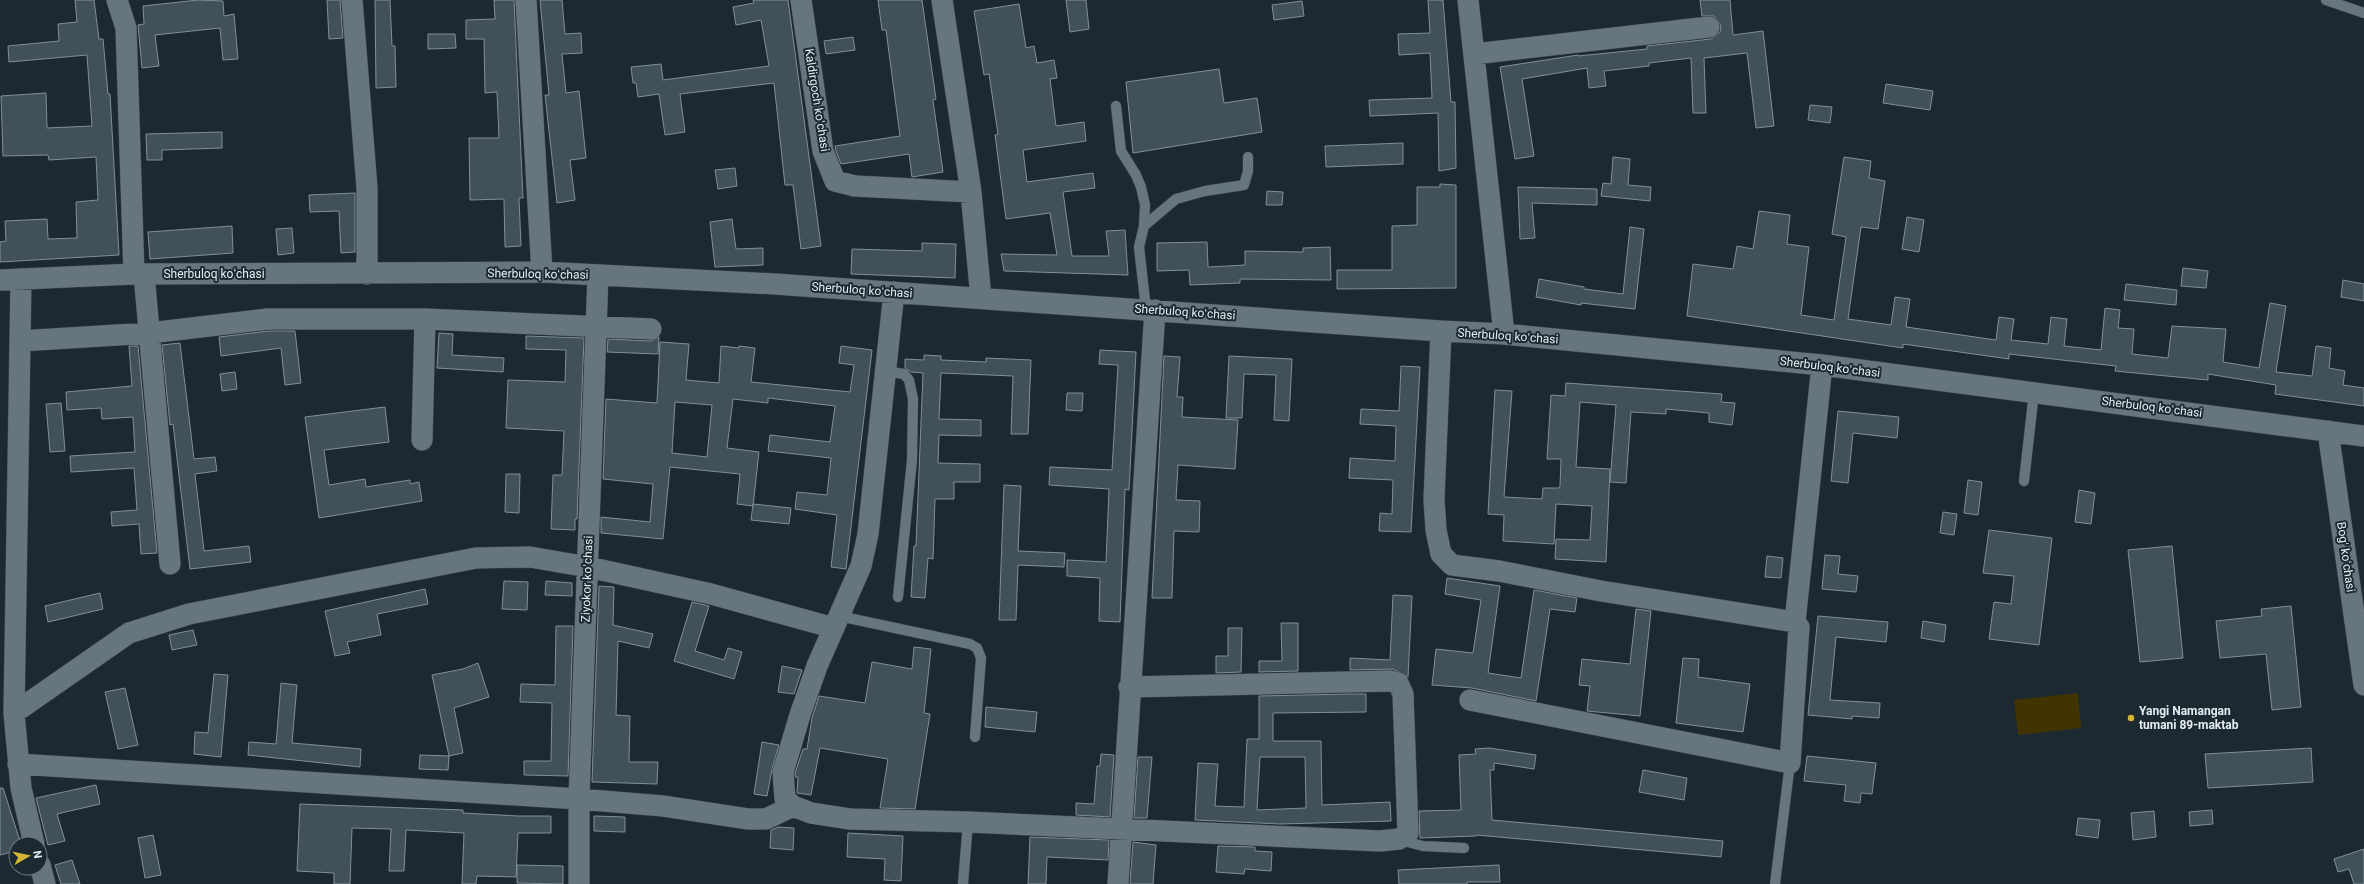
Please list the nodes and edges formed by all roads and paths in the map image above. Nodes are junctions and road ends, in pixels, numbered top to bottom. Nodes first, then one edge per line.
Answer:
1 (117, 0) edge
2 (352, 0) edge
3 (526, 0) edge
4 (802, 0) edge
5 (942, 0) edge
6 (1468, 0) edge
7 (2326, 0) edge
8 (2364, 13) edge
9 (1709, 27) dead end
10 (1474, 54) junction
11 (1116, 106) dead end
12 (1248, 157) dead end
13 (971, 192) junction
14 (1144, 226) junction
15 (542, 272) junction
16 (139, 274) junction
17 (367, 274) junction
18 (598, 275) junction
19 (21, 279) junction
20 (0, 280) edge
21 (894, 292) junction
22 (980, 298) junction
23 (1150, 310) junction
24 (425, 319) junction
25 (595, 327) junction
26 (651, 328) dead end
27 (1441, 331) junction
28 (150, 333) junction
29 (1504, 334) junction
30 (20, 341) junction
31 (1822, 366) junction
32 (885, 371) junction
33 (2034, 392) junction
34 (2328, 431) junction
35 (2364, 436) edge
36 (422, 440) dead end
37 (2024, 481) dead end
38 (170, 564) dead end
39 (588, 566) junction
40 (898, 597) dead end
41 (836, 622) junction
42 (1795, 622) junction
43 (2364, 684) edge
44 (1130, 687) junction
45 (1470, 700) dead end
46 (10, 727) edge
47 (975, 737) dead end
48 (1790, 763) junction
49 (18, 764) junction
50 (579, 799) junction
51 (793, 806) junction
52 (968, 822) junction
53 (1120, 828) junction
54 (32, 836) edge
55 (1398, 839) junction
56 (1464, 848) dead end
57 (579, 884) edge
58 (963, 884) edge
59 (1118, 884) edge
60 (1775, 884) edge

1 - 16 street
2 - 17 street
3 - 15 street
4 - 13 street, Kaldirgoch koʻchasi
5 - 13 street
6 - 10 street
7 - 8 lane
9 - 10 street
10 - 29 street
11 - 14 lane
12 - 14 lane
13 - 22 street
14 - 23 lane
15 - 17 street, Sherbuloq koʻchasi
15 - 18 street, Sherbuloq koʻchasi
16 - 17 street, Sherbuloq koʻchasi
16 - 19 street, Sherbuloq koʻchasi
16 - 28 street
18 - 21 street, Sherbuloq koʻchasi
18 - 25 street, Ziyokor koʻchasi
19 - 20 street, Sherbuloq koʻchasi
19 - 30 street
21 - 22 street, Sherbuloq koʻchasi
21 - 32 street
22 - 23 street, Sherbuloq koʻchasi
23 - 27 street, Sherbuloq koʻchasi
23 - 44 street
24 - 25 street
24 - 28 street
24 - 36 street
25 - 26 street
25 - 39 street, Ziyokor koʻchasi
27 - 29 street, Sherbuloq koʻchasi
27 - 42 street
28 - 30 street
28 - 38 street
29 - 31 street, Sherbuloq koʻchasi
30 - 46 street
31 - 33 street, Sherbuloq koʻchasi
31 - 42 street
32 - 40 lane
32 - 41 street
33 - 34 street, Sherbuloq koʻchasi
33 - 37 lane
34 - 35 street, Sherbuloq koʻchasi
34 - 43 street, Bogʻ koʻchasi
39 - 41 street
39 - 46 street
39 - 50 street, Ziyokor koʻchasi
41 - 47 lane
41 - 51 street
42 - 48 street
44 - 53 street
44 - 55 street
45 - 48 street
46 - 49 street
48 - 60 lane
49 - 50 street
49 - 54 street
50 - 51 street
50 - 57 street, Ziyokor koʻchasi
51 - 52 street
52 - 53 street
52 - 58 lane
53 - 55 street
53 - 59 street
55 - 56 lane

